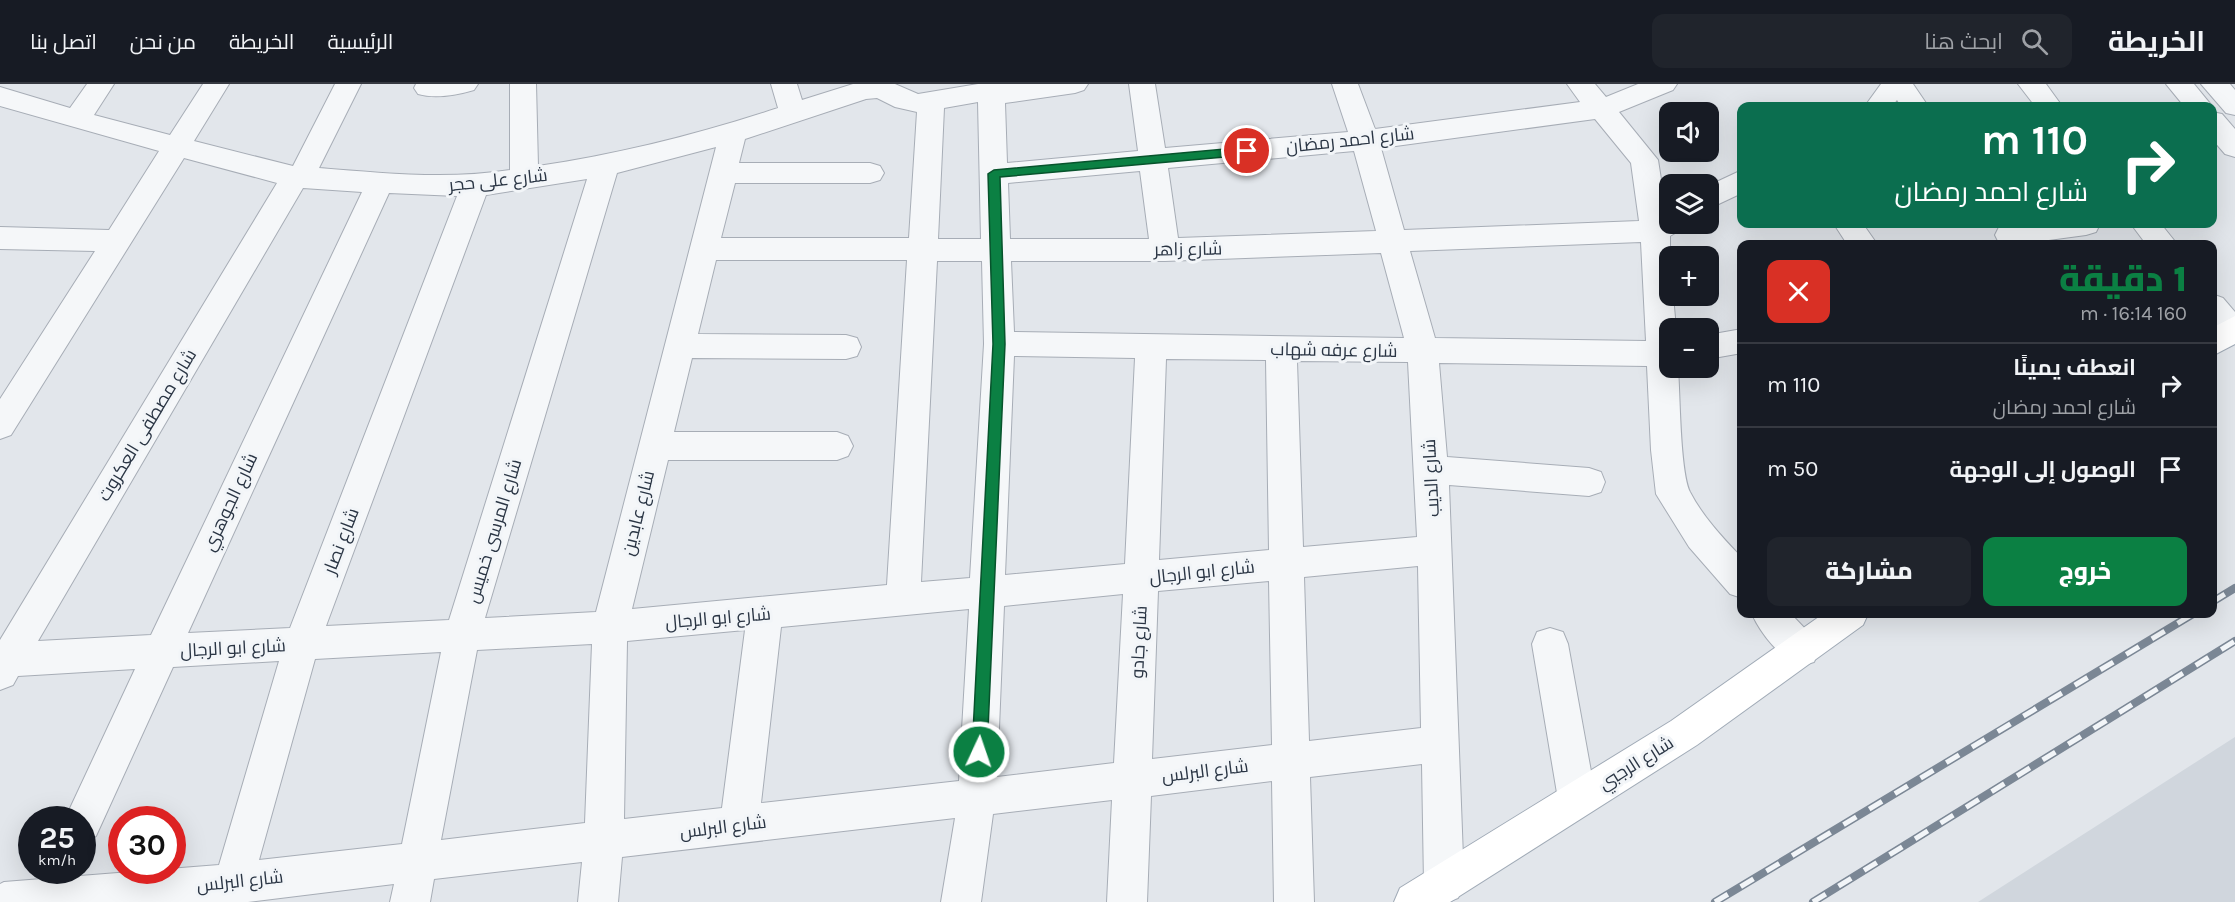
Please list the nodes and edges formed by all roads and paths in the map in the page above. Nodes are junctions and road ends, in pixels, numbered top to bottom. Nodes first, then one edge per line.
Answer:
1 (101, 84) edge
2 (216, 84) edge
3 (348, 84) edge
4 (465, 84) edge
5 (523, 84) edge
6 (783, 84) edge
7 (1075, 84) edge
8 (1142, 84) edge
9 (1345, 84) edge
10 (1580, 84) edge
11 (1665, 84) edge
12 (1897, 84) edge
13 (2031, 84) edge
14 (2179, 84) edge
15 (2214, 84) edge
16 (427, 88) dead end
17 (991, 90) edge
18 (0, 96) edge
19 (931, 100) junction
20 (1881, 102) edge
21 (1912, 102) edge
22 (2046, 102) edge
23 (2195, 102) edge
24 (2235, 106) edge
25 (1601, 109) junction
26 (793, 113) junction
27 (76, 120) junction
28 (2217, 127) edge
29 (733, 132) junction
30 (1365, 140) junction
31 (177, 147) junction
32 (2235, 147) edge
33 (1152, 159) junction
34 (604, 166) junction
35 (723, 173) junction
36 (870, 173) dead end
37 (994, 174) junction
38 (298, 177) junction
39 (524, 180) junction
40 (380, 183) junction
41 (1737, 183) edge
42 (475, 186) junction
43 (1719, 193) edge
44 (1659, 215) edge
45 (1659, 226) edge
46 (2055, 228) edge
47 (2148, 228) edge
48 (1662, 234) edge
49 (2008, 234) edge
50 (0, 238) edge
51 (2159, 240) edge
52 (117, 241) junction
53 (1394, 243) junction
54 (704, 249) junction
55 (923, 250) junction
56 (997, 250) junction
57 (1165, 250) junction
58 (2217, 316) edge
59 (1665, 318) edge
60 (2226, 334) edge
61 (1737, 342) edge
62 (999, 344) junction
63 (1719, 345) edge
64 (680, 346) junction
65 (1151, 346) junction
66 (846, 347) dead end
67 (1281, 349) junction
68 (1423, 351) junction
69 (1659, 355) edge
70 (1666, 378) edge
71 (0, 426) edge
72 (655, 446) junction
73 (837, 446) dead end
74 (1432, 470) junction
75 (1589, 482) dead end
76 (1434, 550) junction
77 (1286, 564) junction
78 (1737, 577) edge
79 (1142, 578) junction
80 (988, 593) junction
81 (903, 601) junction
82 (765, 614) junction
83 (1773, 618) edge
84 (1845, 618) edge
85 (610, 627) junction
86 (462, 635) junction
87 (302, 644) junction
88 (1550, 644) dead end
89 (1801, 650) junction
90 (160, 651) junction
91 (3, 664) edge
92 (1440, 744) junction
93 (1291, 761) junction
94 (1132, 779) junction
95 (977, 797) junction
96 (1577, 800) junction
97 (90, 806) edge
98 (739, 825) junction
99 (604, 840) junction
100 (418, 862) junction
101 (52, 890) edge
102 (231, 892) edge
103 (1429, 893) edge
104 (4, 902) edge
105 (410, 902) edge
106 (598, 902) edge
107 (961, 902) edge
108 (1127, 902) edge
109 (1294, 902) edge

1 - 27 street
2 - 31 street
3 - 38 street, شارع مصطفى العكروت
4 - 16 street
5 - 39 street
6 - 26 street
7 - 17 street, شارع على حجر
8 - 33 street
9 - 30 street, شارع الديب
10 - 25 street
11 - 25 street, شارع احمد رمضان
12 - 20 street
12 - 21 street
13 - 22 street
14 - 23 street
15 - 24 street
17 - 19 street, شارع على حجر
17 - 37 street
18 - 27 street, شارع على حجر
19 - 26 street, شارع على حجر
19 - 55 street
25 - 30 street, شارع احمد رمضان
25 - 44 street
26 - 29 street, شارع على حجر
27 - 31 street, شارع على حجر
28 - 32 street
29 - 34 street, شارع على حجر
29 - 35 street, شارع عابدين
30 - 33 street, شارع احمد رمضان
30 - 53 street, شارع الديب
31 - 38 street, شارع على حجر
31 - 52 street
33 - 37 street, شارع احمد رمضان
33 - 57 street
34 - 39 street, شارع على حجر
34 - 86 street, شارع المرسى خميس
35 - 36 street
35 - 54 street, شارع عابدين
37 - 56 street
38 - 40 street, شارع على حجر
38 - 91 street, شارع مصطفى العكروت
39 - 42 street, شارع على حجر
40 - 42 street, شارع على حجر
40 - 90 street, شارع الجوهري
41 - 43 street
42 - 87 street, شارع نصار
45 - 53 street, شارع زاهر
46 - 49 street
47 - 51 street
48 - 59 street
50 - 52 street
52 - 71 street
53 - 57 street, شارع زاهر
53 - 68 street, شارع الديب
54 - 55 street, شارع زاهر
54 - 64 street, شارع عابدين
55 - 56 street, شارع زاهر
55 - 81 street
56 - 57 street, شارع زاهر
56 - 62 street
58 - 60 street
61 - 63 street
62 - 65 street, شارع عرفه شهاب
62 - 80 street
64 - 66 street
64 - 72 street, شارع عابدين
65 - 67 street, شارع عرفه شهاب
65 - 79 street, شارع جادو
67 - 68 street, شارع عرفه شهاب
67 - 77 street
68 - 69 street, شارع عرفه شهاب
68 - 74 street, شارع الديب
70 - 78 street
72 - 73 street
72 - 85 street, شارع عابدين
74 - 75 street
74 - 76 street, شارع الديب
76 - 77 street, شارع ابو الرجال
76 - 92 street, شارع الديب
77 - 79 street, شارع ابو الرجال
77 - 93 street
79 - 80 street, شارع ابو الرجال
79 - 94 street, شارع جادو
80 - 81 street, شارع ابو الرجال
80 - 95 street
81 - 82 street, شارع ابو الرجال
82 - 85 street, شارع ابو الرجال
82 - 98 street
83 - 89 street
84 - 89 main road, شارع الرجبي
85 - 86 street, شارع ابو الرجال
85 - 99 street, شارع عابدين
86 - 87 street, شارع ابو الرجال
86 - 100 street, شارع المرسى خميس
87 - 90 street, شارع ابو الرجال
87 - 102 street, شارع نصار
88 - 96 street
89 - 96 main road, شارع الرجبي
90 - 91 street, شارع ابو الرجال
90 - 97 street, شارع الجوهري
92 - 93 street, شارع البرلس
92 - 103 street, شارع الديب
93 - 94 street, شارع البرلس
93 - 109 street
94 - 95 street, شارع البرلس
94 - 108 street, شارع جادو
95 - 98 street, شارع البرلس
95 - 107 street
96 - 103 main road, شارع الرجبي
98 - 99 street, شارع البرلس
99 - 100 street, شارع البرلس
99 - 106 street, شارع عابدين
100 - 102 street, شارع البرلس
100 - 105 street, شارع المرسى خميس
101 - 102 street, شارع البرلس
101 - 104 street, شارع البرلس

